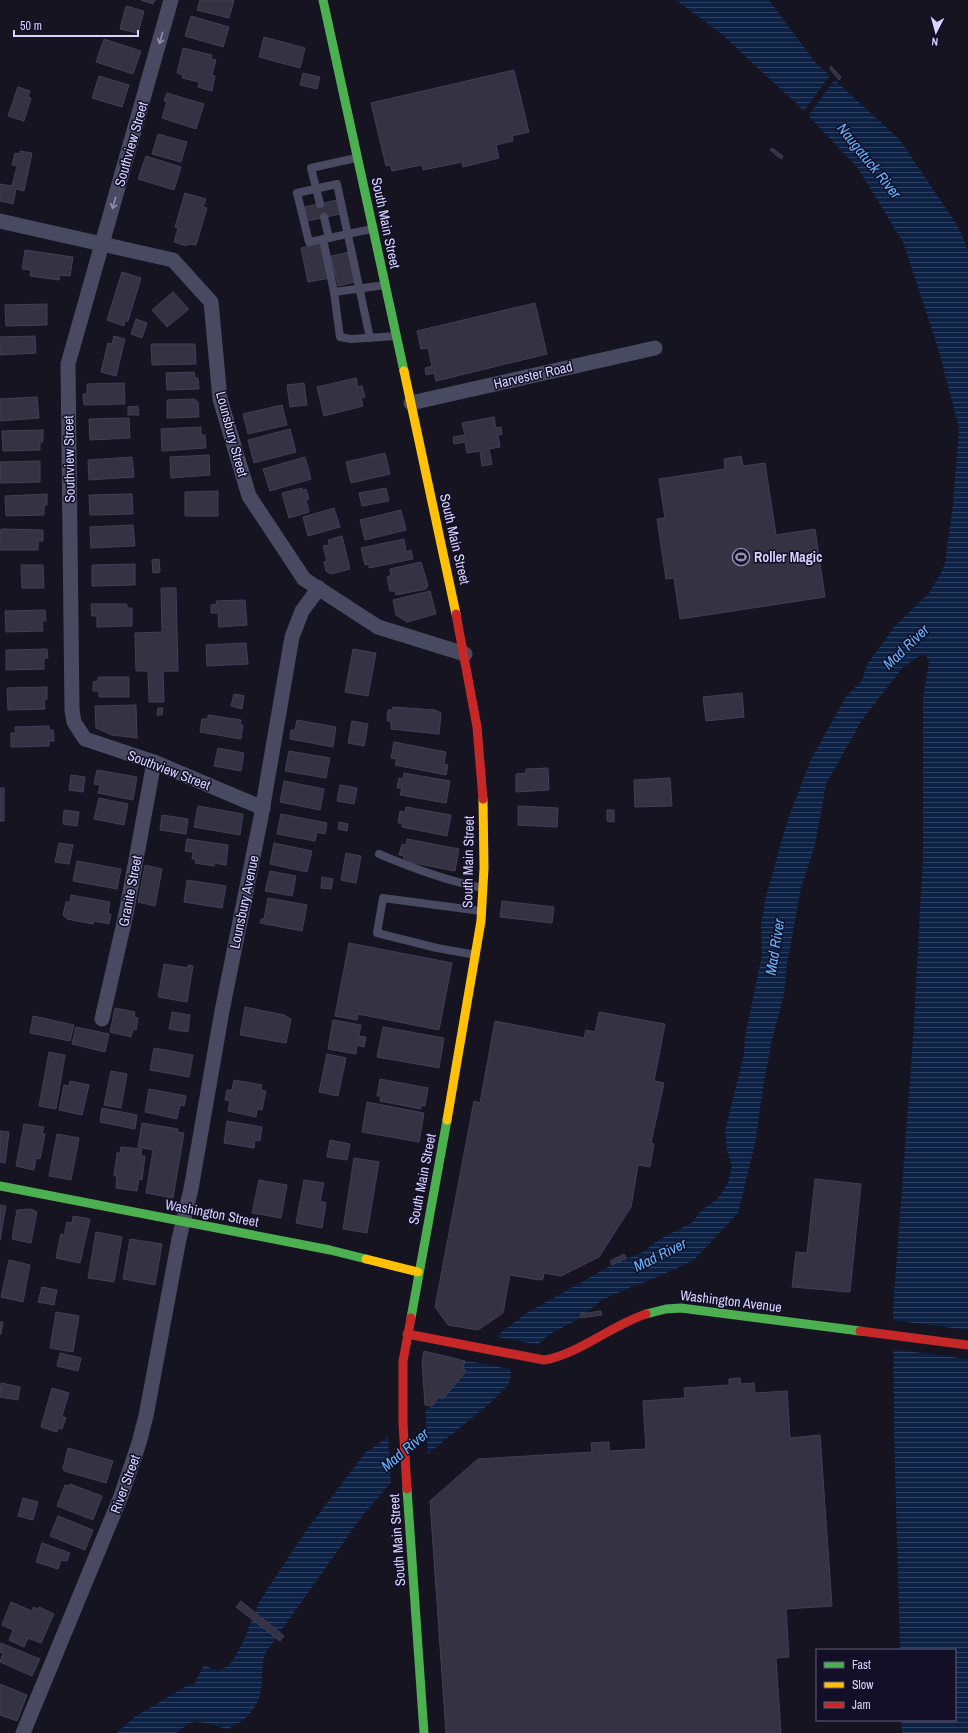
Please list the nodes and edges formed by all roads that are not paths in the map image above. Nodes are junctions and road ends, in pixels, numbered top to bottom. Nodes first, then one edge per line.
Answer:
1 (171, 0) edge
2 (323, 0) edge
3 (358, 157) junction
4 (316, 188) junction
5 (320, 204) dead end
6 (324, 217) dead end
7 (0, 221) edge
8 (374, 229) junction
9 (348, 234) junction
10 (326, 238) junction
11 (102, 244) junction
12 (385, 285) junction
13 (360, 289) junction
14 (334, 292) junction
15 (397, 336) junction
16 (370, 338) junction
17 (655, 348) dead end
18 (411, 403) junction
19 (319, 588) junction
20 (465, 654) junction
21 (154, 762) junction
22 (263, 808) junction
23 (379, 854) dead end
24 (483, 888) junction
25 (482, 911) junction
26 (477, 955) junction
27 (102, 1019) dead end
28 (0, 1186) edge
29 (183, 1222) junction
30 (418, 1272) junction
31 (407, 1334) junction
32 (968, 1345) edge
33 (23, 1733) edge
34 (424, 1733) edge

1 -> 11 street, Southview Street
2 - 3 main road, South Main Street
3 - 4 lane
3 - 8 main road, South Main Street
4 - 5 lane
4 - 9 lane
4 - 10 lane
6 - 10 lane
7 - 11 street, Lounsbury Street
8 - 9 lane
8 - 12 main road, South Main Street
9 - 10 lane
9 - 13 lane
10 - 14 lane
11 - 19 street, Lounsbury Street
11 - 21 street, Southview Street
12 - 13 lane
12 - 15 main road, South Main Street
13 - 14 lane
13 - 16 lane
14 - 16 lane
15 - 16 lane
15 - 18 main road, South Main Street
17 - 18 street, Harvester Road
18 - 20 main road, South Main Street
19 - 20 street, Lounsbury Street
19 - 22 street, Lounsbury Avenue
20 - 24 main road, South Main Street
21 - 22 street, Southview Street
21 - 27 street, Granite Street
22 - 29 street, Lounsbury Avenue
23 - 24 lane
24 - 25 main road, South Main Street
25 - 26 main road, South Main Street
25 - 26 lane
26 - 30 main road, South Main Street
28 - 29 main road, Washington Street
29 - 30 main road, Washington Street
29 - 33 street, River Street
30 - 31 main road, South Main Street
31 - 32 main road, Washington Avenue
31 - 34 main road, South Main Street

